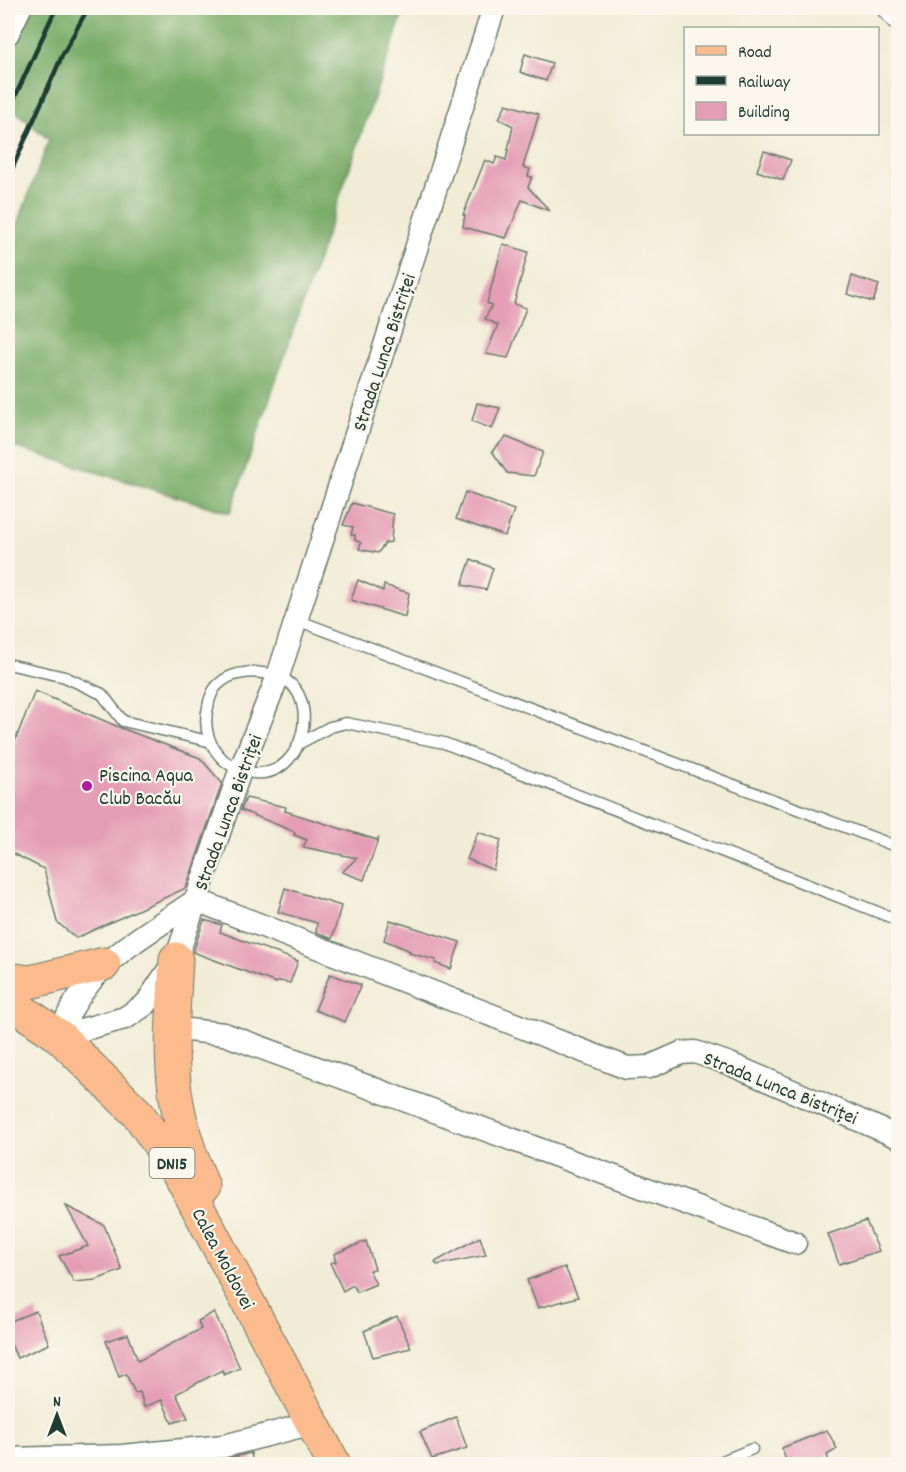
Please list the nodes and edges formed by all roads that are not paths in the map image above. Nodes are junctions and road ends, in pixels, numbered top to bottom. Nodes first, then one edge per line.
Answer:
1 (20, 8) edge
2 (494, 8) edge
3 (888, 8) edge
4 (898, 19) edge
5 (8, 33) edge
6 (297, 620) junction
7 (8, 664) edge
8 (278, 676) junction
9 (208, 741) junction
10 (300, 743) junction
11 (240, 771) junction
12 (898, 847) edge
13 (196, 900) junction
14 (898, 920) edge
15 (176, 960) junction
16 (104, 964) junction
17 (8, 979) edge
18 (8, 1001) edge
19 (172, 1032) junction
20 (59, 1036) junction
21 (898, 1137) edge
22 (795, 1243) dead end
23 (254, 1314) junction
24 (313, 1423) junction
25 (752, 1449) dead end
26 (8, 1459) edge
27 (334, 1464) edge
28 (715, 1464) edge

1 - 5 street
2 - 6 street, Strada Lunca Bistriței
3 - 4 street
6 - 8 street, Strada Lunca Bistriței
6 - 12 lane
7 - 9 lane
8 - 9 lane
8 - 10 lane
8 - 11 street, Strada Lunca Bistriței
9 - 11 lane
10 - 11 lane
10 - 14 lane
11 - 13 street, Strada Lunca Bistriței
13 - 15 street
13 - 16 street
13 - 21 street, Strada Lunca Bistriței
15 - 19 main road
15 - 20 street
16 - 17 main road
16 - 20 street
18 - 20 main road, Calea Moldovei / DN15
19 - 22 street
19 - 23 main road
20 - 23 main road, Calea Moldovei / DN15
23 - 24 main road, Calea Moldovei / DN15
24 - 26 street
24 - 27 main road, Calea Moldovei / DN15
25 - 28 lane

